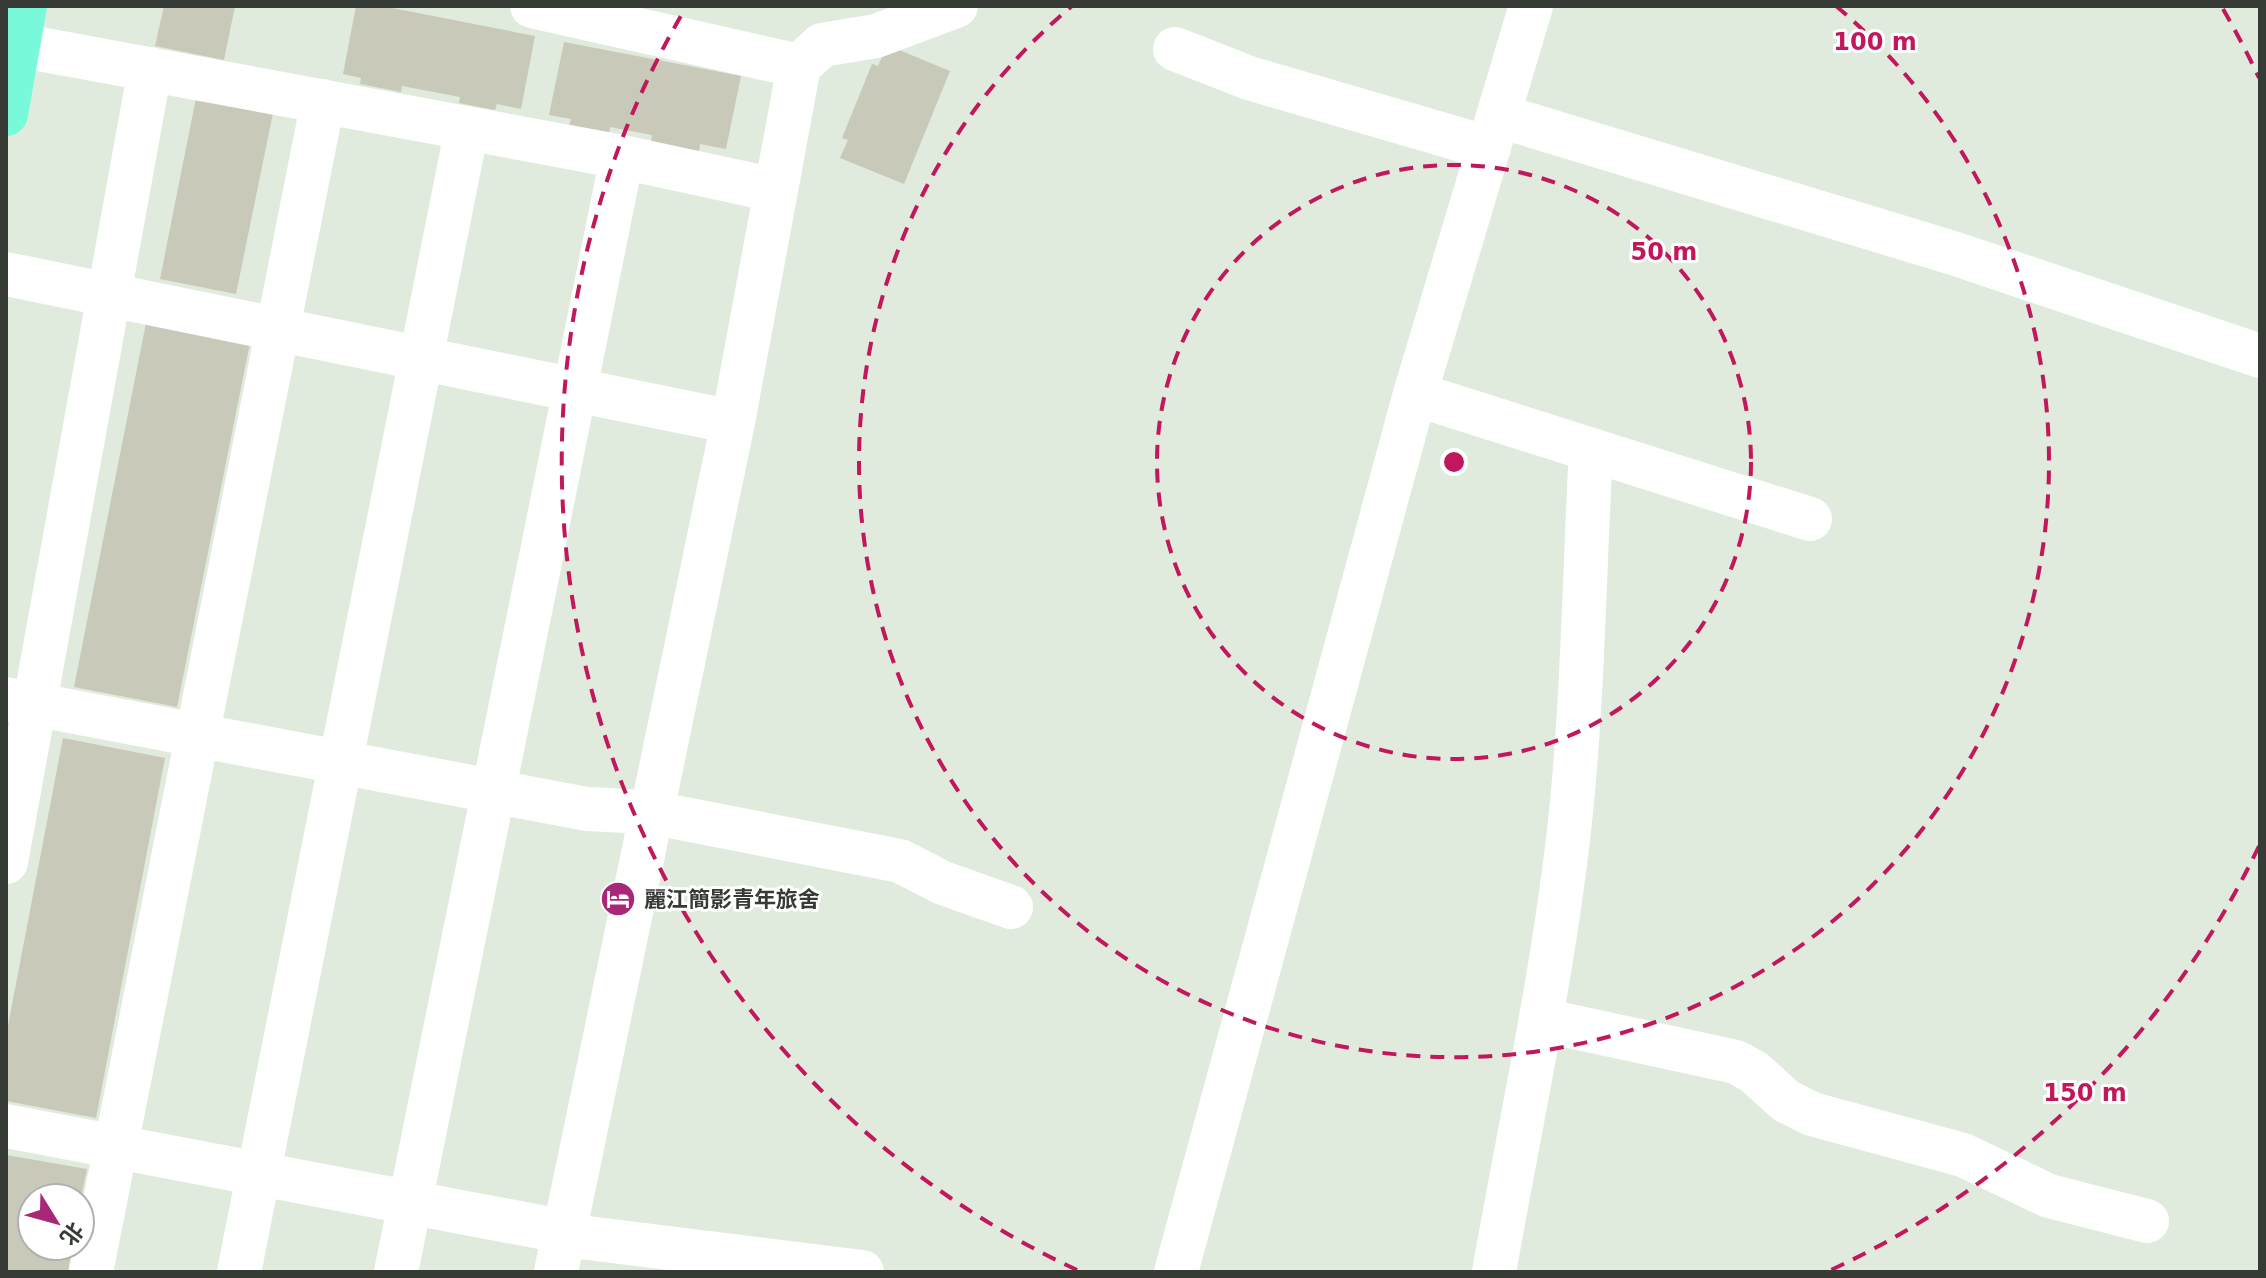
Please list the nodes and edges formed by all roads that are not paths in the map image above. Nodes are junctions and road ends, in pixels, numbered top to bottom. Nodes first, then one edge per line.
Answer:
1 (956, 6) edge
2 (1531, 6) edge
3 (543, 7) edge
4 (22, 25) edge
5 (1175, 49) dead end
6 (799, 66) junction
7 (150, 69) junction
8 (323, 101) junction
9 (6, 114) edge
10 (467, 128) junction
11 (1494, 132) junction
12 (622, 157) junction
13 (775, 190) junction
14 (6, 274) edge
15 (110, 295) junction
16 (278, 330) junction
17 (2260, 356) edge
18 (421, 359) junction
19 (574, 390) junction
20 (1415, 394) junction
21 (733, 422) junction
22 (1591, 450) junction
23 (1810, 519) dead end
24 (21, 702) edge
25 (197, 735) junction
26 (341, 763) junction
27 (493, 792) junction
28 (649, 812) junction
29 (6, 862) edge
30 (1011, 907) dead end
31 (1542, 1020) junction
32 (6, 1126) edge
33 (115, 1147) junction
34 (259, 1175) junction
35 (410, 1203) junction
36 (2147, 1221) dead end
37 (560, 1253) edge
38 (91, 1272) edge
39 (239, 1272) edge
40 (396, 1272) edge
41 (862, 1272) edge
42 (1176, 1272) edge
43 (1494, 1272) edge

1 - 6 street
2 - 11 street
3 - 6 street
4 - 7 street
4 - 9 main road
5 - 11 street
6 - 13 street
7 - 8 street
7 - 15 street
8 - 10 street
8 - 16 street
10 - 12 street
10 - 18 street
11 - 17 street
11 - 20 street
12 - 13 street
12 - 19 street
13 - 21 street
14 - 15 street
15 - 16 street
15 - 24 street
16 - 18 street
16 - 25 street
18 - 19 street
18 - 26 street
19 - 21 street
19 - 27 street
20 - 22 street
20 - 42 street
21 - 28 street
22 - 23 street
22 - 31 street
24 - 25 street
24 - 29 street
25 - 26 street
25 - 33 street
26 - 27 street
26 - 34 street
27 - 28 street
27 - 35 street
28 - 30 street
28 - 37 street
31 - 36 street
31 - 43 street
32 - 33 street
33 - 34 street
33 - 38 street
34 - 35 street
34 - 39 street
35 - 37 street
35 - 40 street
37 - 41 street

